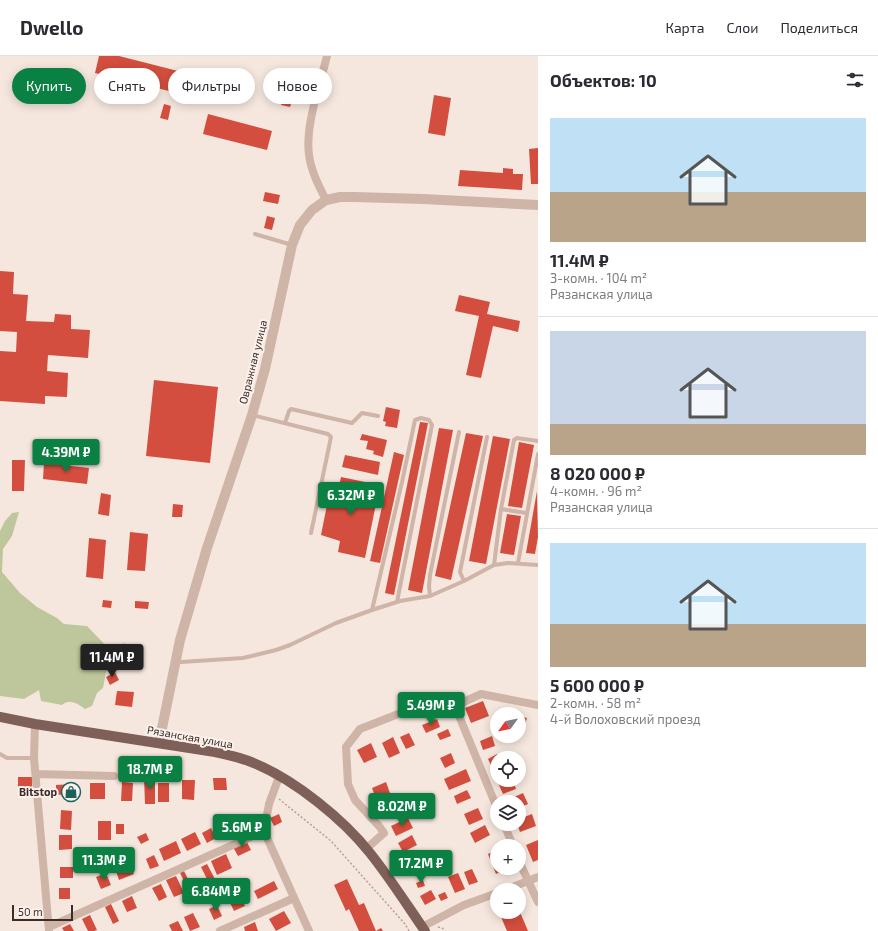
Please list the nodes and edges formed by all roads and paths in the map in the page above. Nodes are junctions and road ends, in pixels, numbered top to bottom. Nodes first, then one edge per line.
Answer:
1 (327, 56) edge
2 (326, 200) junction
3 (538, 205) edge
4 (255, 234) dead end
5 (292, 245) junction
6 (252, 415) junction
7 (378, 416) dead end
8 (285, 422) junction
9 (459, 432) dead end
10 (487, 437) dead end
11 (538, 441) edge
12 (538, 454) edge
13 (501, 509) junction
14 (526, 513) junction
15 (311, 533) dead end
16 (518, 563) junction
17 (537, 564) edge
18 (494, 565) junction
19 (464, 581) junction
20 (430, 596) junction
21 (397, 602) junction
22 (372, 610) junction
23 (175, 661) junction
24 (538, 705) edge
25 (455, 706) junction
26 (0, 717) edge
27 (35, 724) junction
28 (159, 742) junction
29 (0, 754) edge
30 (34, 758) junction
31 (36, 774) junction
32 (114, 776) dead end
33 (279, 776) junction
34 (273, 794) junction
35 (492, 795) edge
36 (264, 831) junction
37 (366, 849) junction
38 (525, 875) edge
39 (538, 877) edge
40 (528, 881) junction
41 (523, 883) edge
42 (490, 896) edge
43 (294, 898) junction
44 (538, 902) edge
45 (49, 929) edge
46 (424, 929) edge
47 (220, 931) edge
48 (309, 931) edge
49 (409, 931) edge

1 - 2 street
2 - 3 street, Овражная улица
2 - 5 street, Овражная улица
4 - 5 lane
5 - 6 street, Овражная улица
6 - 8 lane
6 - 23 street, Овражная улица
7 - 8 lane
8 - 15 lane
9 - 20 lane
10 - 19 lane
11 - 13 lane
12 - 14 lane
13 - 14 lane
13 - 18 lane
14 - 16 lane
16 - 17 lane
16 - 18 lane
18 - 19 lane
19 - 20 lane
20 - 21 lane
21 - 22 lane
21 - 22 lane
22 - 23 lane
23 - 28 street, Овражная улица
24 - 25 street
25 - 35 street
25 - 37 street
26 - 27 main road, Рязанская улица
27 - 28 main road, Рязанская улица
27 - 30 street
28 - 33 main road, Рязанская улица
29 - 30 lane
30 - 31 street
31 - 32 street
31 - 45 street
33 - 34 street
33 - 37 main road, Рязанская улица
34 - 36 street
34 - 49 path
36 - 43 street
36 - 45 street
37 - 46 main road, Рязанская улица
38 - 40 street
39 - 40 street
40 - 41 street
40 - 44 street
42 - 46 street
43 - 47 street
43 - 48 street

